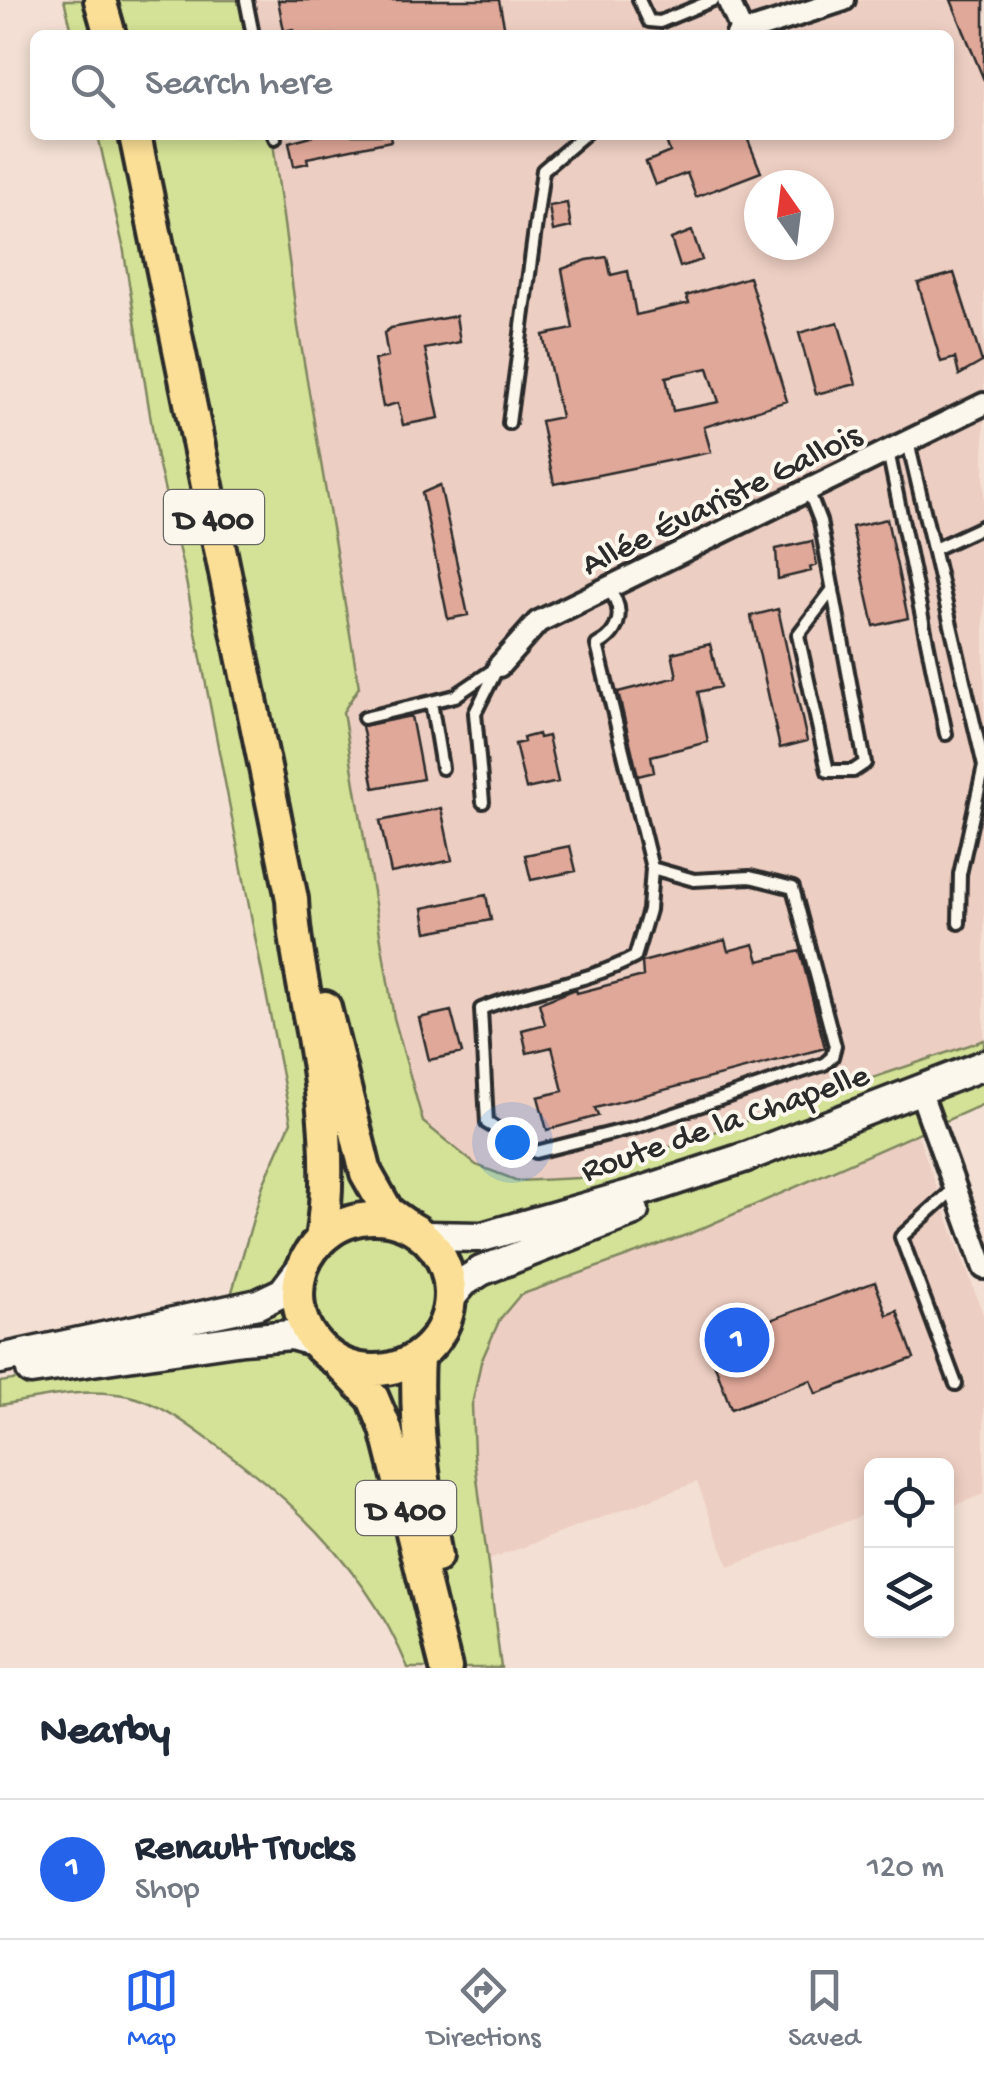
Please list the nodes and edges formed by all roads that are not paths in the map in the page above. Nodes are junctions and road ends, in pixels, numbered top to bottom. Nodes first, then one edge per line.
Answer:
1 (100, 0) edge
2 (246, 0) edge
3 (639, 0) edge
4 (713, 0) edge
5 (728, 0) edge
6 (844, 0) edge
7 (109, 30) edge
8 (252, 30) edge
9 (739, 30) edge
10 (752, 30) edge
11 (135, 140) edge
12 (578, 140) edge
13 (984, 404) edge
14 (509, 423) dead end
15 (908, 442) junction
16 (888, 452) junction
17 (808, 489) junction
18 (984, 526) edge
19 (934, 549) junction
20 (607, 588) junction
21 (833, 589) junction
22 (499, 666) junction
23 (431, 702) junction
24 (364, 718) dead end
25 (946, 734) dead end
26 (442, 768) dead end
27 (483, 802) dead end
28 (652, 868) junction
29 (292, 899) junction
30 (959, 923) dead end
31 (984, 1065) edge
32 (984, 1076) edge
33 (922, 1095) junction
34 (955, 1188) junction
35 (415, 1230) junction
36 (321, 1239) junction
37 (302, 1267) junction
38 (984, 1268) edge
39 (452, 1296) junction
40 (313, 1340) junction
41 (418, 1357) junction
42 (0, 1360) edge
43 (339, 1362) junction
44 (0, 1374) edge
45 (956, 1384) dead end
46 (446, 1668) edge
47 (454, 1668) edge

1 - 7 main road
2 - 8 lane
3 - 4 lane
5 - 9 street
6 - 10 street
11 - 29 main road, D 400
12 - 14 lane
13 - 15 street, Allée Évariste Gallois
15 - 16 street, Allée Évariste Gallois
15 - 19 lane
16 - 17 street, Allée Évariste Gallois
16 - 25 lane
17 - 20 street, Allée Évariste Gallois
17 - 21 lane
18 - 19 lane
19 - 30 lane
20 - 22 street, Allée Évariste Gallois
20 - 28 lane
21 - 21 lane
22 - 23 lane
22 - 27 lane
23 - 24 lane
23 - 26 lane
28 - 28 lane
29 - 35 main road, D 400
29 - 36 main road, D 400
31 - 33 main road, Route de la Chapelle
32 - 33 main road, Route de la Chapelle
33 - 34 street
33 - 35 main road, Route de la Chapelle
33 - 39 main road, Route de la Chapelle
34 - 38 street
34 - 45 lane
35 - 36 main road
35 - 39 main road
36 - 37 main road
37 - 40 main road
37 - 42 main road
39 - 41 main road
40 - 43 main road
40 - 44 main road
41 - 43 main road
41 - 47 main road, D 400
43 - 46 main road, D 400

